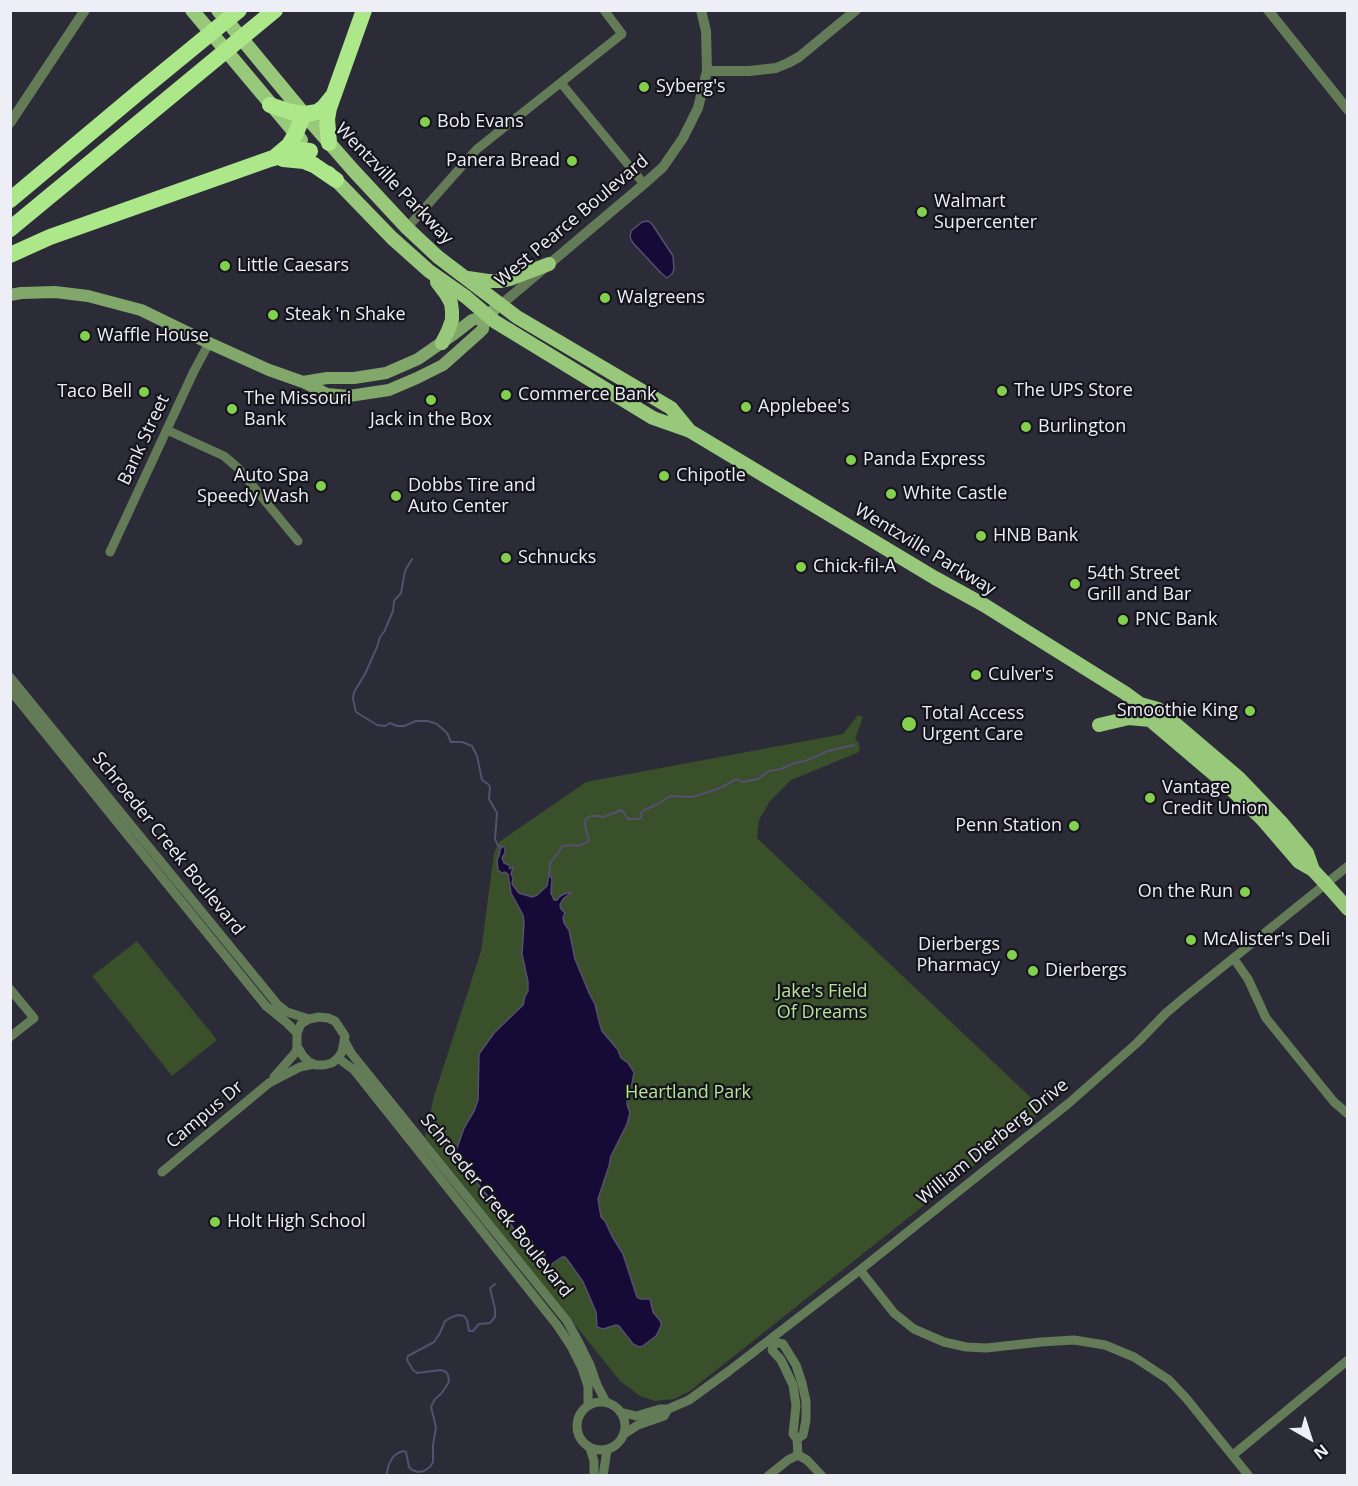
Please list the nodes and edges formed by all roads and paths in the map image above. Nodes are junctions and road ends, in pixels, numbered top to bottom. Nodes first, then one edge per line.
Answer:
1 (85, 10) edge
2 (220, 10) edge
3 (239, 10) edge
4 (275, 10) edge
5 (364, 10) edge
6 (604, 10) edge
7 (701, 10) edge
8 (856, 10) edge
9 (1268, 10) edge
10 (194, 13) edge
11 (707, 71) junction
12 (561, 83) junction
13 (332, 97) junction
14 (270, 105) junction
15 (1347, 110) edge
16 (304, 114) junction
17 (10, 123) edge
18 (295, 135) junction
19 (329, 143) junction
20 (310, 151) junction
21 (270, 159) junction
22 (336, 180) junction
23 (31, 183) junction
24 (644, 184) junction
25 (10, 200) edge
26 (407, 228) junction
27 (10, 229) edge
28 (10, 255) edge
29 (549, 264) junction
30 (429, 271) junction
31 (465, 277) junction
32 (10, 295) edge
33 (492, 312) junction
34 (209, 343) junction
35 (440, 344) junction
36 (380, 374) junction
37 (303, 382) junction
38 (388, 390) junction
39 (334, 394) junction
40 (167, 430) junction
41 (298, 541) dead end
42 (110, 552) dead end
43 (10, 677) edge
44 (10, 690) edge
45 (1140, 704) junction
46 (1150, 720) junction
47 (1099, 724) dead end
48 (1347, 867) edge
49 (1313, 870) junction
50 (1326, 884) junction
51 (1347, 909) edge
52 (1234, 958) junction
53 (10, 989) edge
54 (309, 1019) junction
55 (297, 1033) junction
56 (10, 1037) edge
57 (344, 1040) junction
58 (297, 1046) junction
59 (338, 1058) junction
60 (314, 1064) junction
61 (269, 1083) junction
62 (1347, 1114) edge
63 (162, 1172) dead end
64 (860, 1270) junction
65 (772, 1340) junction
66 (1347, 1360) edge
67 (606, 1402) junction
68 (588, 1405) junction
69 (668, 1410) junction
70 (620, 1412) junction
71 (624, 1434) junction
72 (590, 1448) junction
73 (607, 1450) junction
74 (798, 1455) junction
75 (1233, 1455) junction
76 (594, 1476) edge
77 (603, 1476) edge
78 (768, 1476) edge
79 (822, 1476) edge
80 (1249, 1476) edge

1 - 17 street
2 - 16 main road, Wentzville Parkway
2 - 23 highway
3 - 23 highway
4 - 27 highway
5 - 13 highway
6 - 12 street
7 - 11 street, West Pearce Boulevard
8 - 11 street
9 - 15 street
10 - 14 main road
11 - 24 street, West Pearce Boulevard
12 - 24 street
12 - 26 street
13 - 16 highway
13 - 19 highway
14 - 16 highway
14 - 18 main road
16 - 18 highway
16 - 19 main road, Wentzville Parkway
18 - 20 main road, Wentzville Parkway
18 - 21 highway
19 - 26 main road, Wentzville Parkway
20 - 21 highway
20 - 22 main road, Wentzville Parkway
21 - 22 highway
21 - 28 highway
22 - 30 main road, Wentzville Parkway
23 - 25 highway
24 - 29 street, West Pearce Boulevard
26 - 31 main road, Wentzville Parkway
29 - 31 main road
29 - 33 street, West Pearce Boulevard
30 - 33 main road, Wentzville Parkway
30 - 35 main road
31 - 33 main road, Wentzville Parkway
32 - 34 main road, West Pearce Boulevard
33 - 35 main road, West Pearce Boulevard
33 - 38 main road, West Pearce Boulevard
33 - 45 main road, Wentzville Parkway
34 - 37 main road, West Pearce Boulevard
34 - 40 street, Bank Street
35 - 36 main road, West Pearce Boulevard
35 - 38 main road
36 - 37 main road, West Pearce Boulevard
36 - 39 main road
37 - 39 main road, West Pearce Boulevard
38 - 39 main road, West Pearce Boulevard
40 - 41 street
40 - 42 street, Bank Street
43 - 54 street, Schroeder Creek Boulevard
44 - 55 street, Schroeder Creek Boulevard
45 - 46 main road, Wentzville Parkway
45 - 49 main road, Wentzville Parkway
46 - 47 main road
46 - 49 main road, Wentzville Parkway
48 - 50 street, William Dierberg Drive
49 - 50 main road, Wentzville Parkway
50 - 51 main road, Wentzville Parkway
50 - 52 street, William Dierberg Drive
52 - 62 street
52 - 64 street, William Dierberg Drive
53 - 56 street
54 - 55 street
54 - 57 street
55 - 58 street
57 - 59 street
57 - 67 street, Schroeder Creek Boulevard
58 - 60 street
58 - 61 street, Campus Dr
59 - 60 street
59 - 68 street, Schroeder Creek Boulevard
60 - 61 street, Campus Dr
61 - 63 street, Campus Dr
64 - 65 street, William Dierberg Drive
64 - 75 street
65 - 69 street, William Dierberg Drive
65 - 74 street
66 - 75 street
67 - 68 street
67 - 70 street
68 - 72 street
69 - 70 street, William Dierberg Drive
69 - 71 street, William Dierberg Drive
70 - 71 street
71 - 73 street
72 - 73 street
72 - 76 street
73 - 77 street
74 - 78 street
74 - 79 street
75 - 80 street

